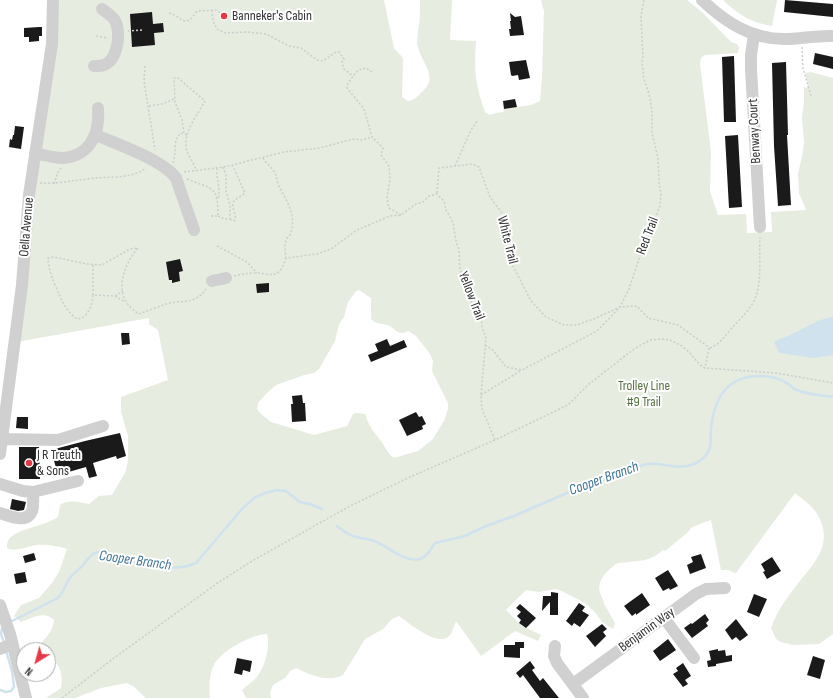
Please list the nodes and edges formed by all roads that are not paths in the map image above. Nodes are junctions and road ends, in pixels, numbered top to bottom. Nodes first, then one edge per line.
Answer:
1 (53, 0) edge
2 (702, 0) edge
3 (102, 9) dead end
4 (754, 35) junction
5 (833, 36) edge
6 (94, 66) dead end
7 (98, 108) dead end
8 (96, 135) junction
9 (35, 153) junction
10 (194, 230) dead end
11 (760, 232) road end
12 (226, 278) road end
13 (212, 281) road end
14 (103, 426) dead end
15 (2, 439) junction
16 (0, 454) edge
17 (78, 481) dead end
18 (0, 484) edge
19 (33, 492) junction
20 (0, 513) edge
21 (725, 588) dead end
22 (0, 605) edge
23 (664, 618) junction
24 (12, 644) junction
25 (555, 646) dead end
26 (0, 649) edge
27 (694, 658) dead end
28 (574, 684) junction
29 (26, 698) edge
30 (583, 698) edge

1 - 9 street, Oella Avenue
2 - 4 street
3 - 6 street
4 - 5 street
4 - 11 street, Benway Court
7 - 8 street
8 - 9 street
8 - 10 street
9 - 15 street, Oella Avenue
12 - 13 street
14 - 15 street
15 - 16 street, Oella Avenue
17 - 19 street
18 - 19 street
19 - 20 street
21 - 23 street, Benjamin Way
22 - 24 street
23 - 27 street
23 - 28 street, Benjamin Way
24 - 26 street
24 - 29 street
25 - 28 street
28 - 30 street

